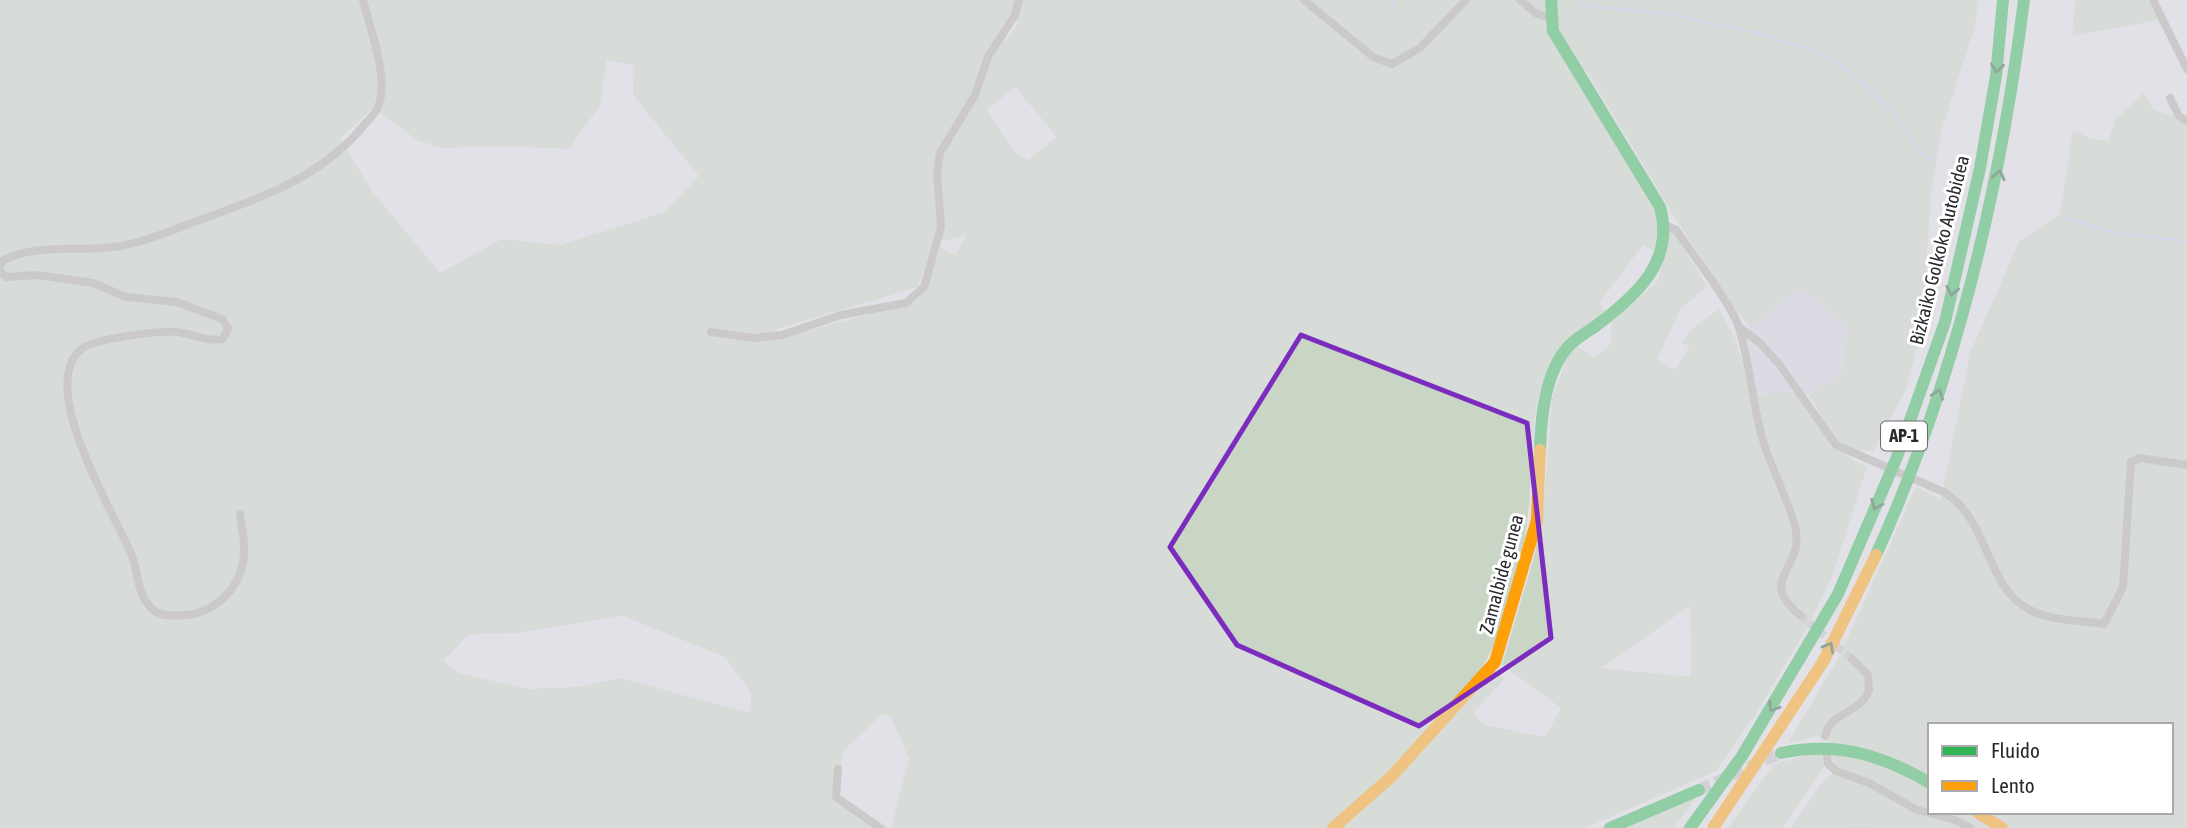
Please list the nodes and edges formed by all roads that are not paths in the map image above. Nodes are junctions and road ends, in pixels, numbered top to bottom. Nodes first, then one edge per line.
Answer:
1 (363, 0) edge
2 (1019, 0) edge
3 (1304, 0) edge
4 (1466, 0) edge
5 (1520, 0) edge
6 (1550, 0) edge
7 (2003, 0) edge
8 (2024, 0) edge
9 (2153, 0) edge
10 (1550, 18) junction
11 (2187, 68) edge
12 (2170, 97) dead end
13 (2187, 121) edge
14 (1665, 225) junction
15 (0, 270) edge
16 (1739, 327) junction
17 (711, 332) dead end
18 (2187, 465) edge
19 (240, 514) dead end
20 (1800, 615) tunnel mouth
21 (1852, 659) tunnel mouth
22 (1825, 736) dead end
23 (1826, 750) dead end
24 (1781, 753) tunnel mouth
25 (838, 769) dead end
26 (1928, 782) edge
27 (1699, 790) tunnel mouth
28 (1928, 813) edge
29 (1932, 814) edge
30 (1980, 814) edge
31 (880, 828) edge
32 (1333, 828) edge
33 (1610, 828) edge
34 (1690, 828) edge
35 (1713, 828) edge
36 (1970, 828) edge
37 (2002, 828) edge

1 - 15 street
2 - 17 street
3 - 4 street
5 - 10 street
6 - 10 main road
7 -> 34 main road, Bizkaiko Golkoko Autobidea / AP-1
35 -> 8 main road, Bizkaiko Golkoko Autobidea / AP-1
9 - 11 street
10 - 14 main road
12 - 13 street
14 - 16 street
14 - 32 main road, Zamalbide gunea
15 - 19 street
16 - 18 street
16 - 20 street
21 - 22 street
23 - 28 street
24 - 26 main road
25 - 31 street
27 - 33 main road
29 - 36 street
30 - 37 main road

